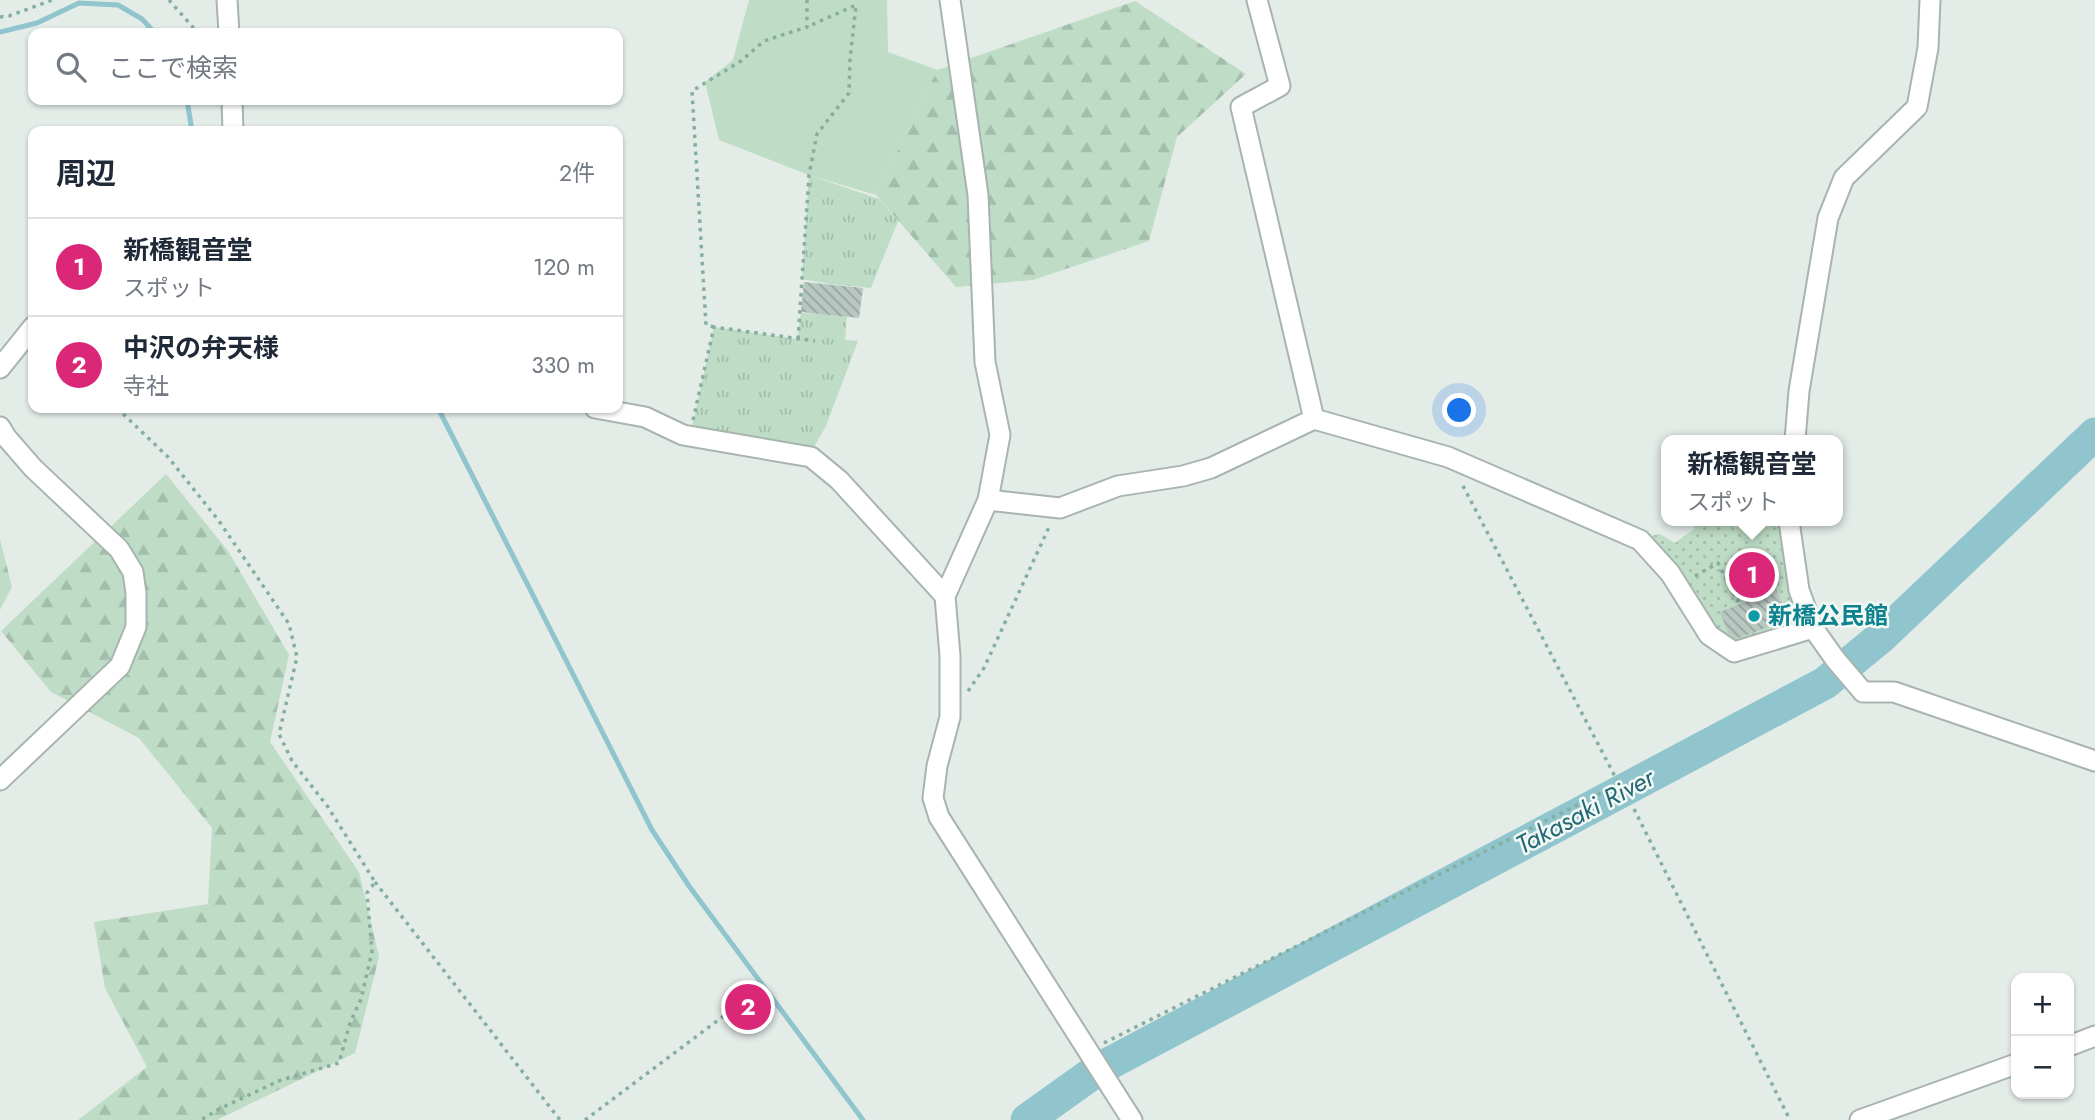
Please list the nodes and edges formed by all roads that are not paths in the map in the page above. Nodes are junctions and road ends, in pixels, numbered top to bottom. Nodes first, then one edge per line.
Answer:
1 (227, 0) edge
2 (950, 0) edge
3 (1257, 0) edge
4 (1930, 0) edge
5 (229, 28) edge
6 (232, 105) edge
7 (233, 126) edge
8 (28, 333) edge
9 (0, 368) edge
10 (623, 413) edge
11 (1314, 419) junction
12 (0, 427) edge
13 (1796, 435) edge
14 (988, 500) junction
15 (1790, 526) edge
16 (945, 596) junction
17 (1813, 628) junction
18 (2095, 761) edge
19 (0, 780) edge
20 (2095, 1036) edge
21 (2074, 1044) edge
22 (2011, 1066) edge
23 (1132, 1120) edge
24 (1860, 1120) edge

1 - 5 street
2 - 14 street
3 - 11 street
4 - 13 street
6 - 7 street
8 - 9 street
10 - 16 street
11 - 14 street
11 - 17 street
12 - 19 street
14 - 16 street
15 - 17 street
16 - 23 street
17 - 18 street
20 - 21 street
22 - 24 street

